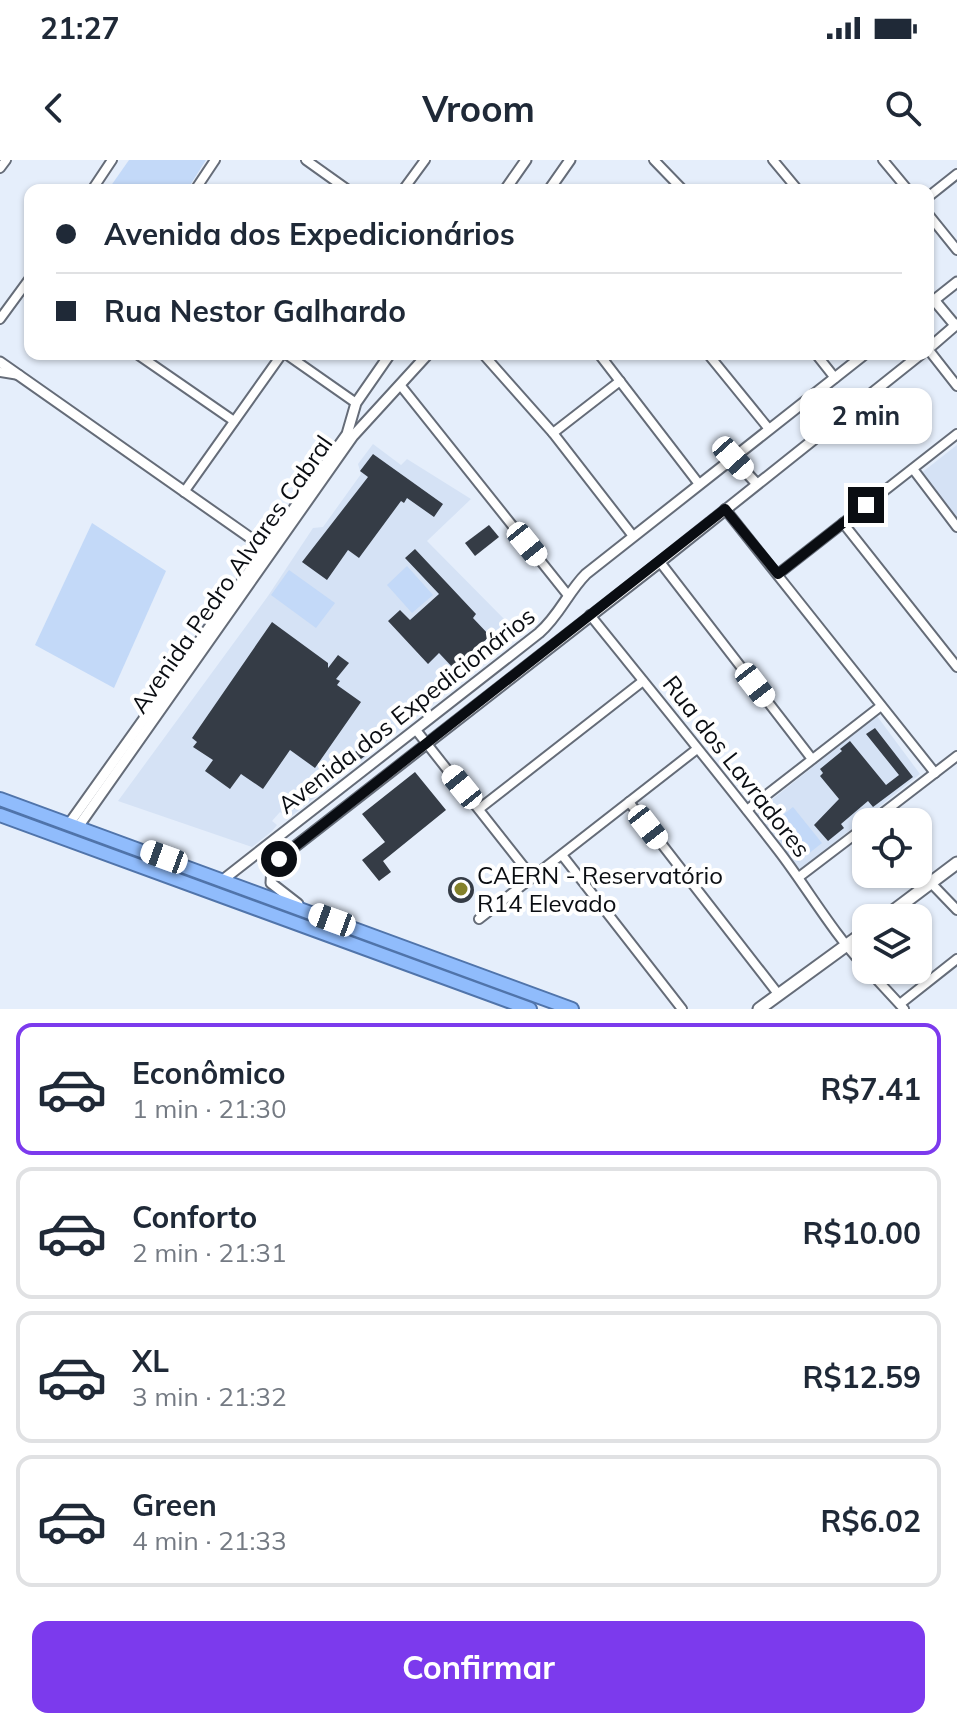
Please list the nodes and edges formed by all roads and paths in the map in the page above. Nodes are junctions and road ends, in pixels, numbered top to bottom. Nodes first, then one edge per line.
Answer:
1 (6, 160) edge
2 (112, 160) edge
3 (215, 160) edge
4 (306, 160) edge
5 (425, 160) edge
6 (526, 160) edge
7 (570, 160) edge
8 (654, 160) edge
9 (883, 160) edge
10 (776, 161) edge
11 (0, 168) edge
12 (957, 174) edge
13 (96, 184) edge
14 (201, 184) edge
15 (340, 184) edge
16 (407, 184) edge
17 (509, 184) edge
18 (557, 184) edge
19 (677, 184) edge
20 (793, 184) edge
21 (903, 184) edge
22 (934, 192) edge
23 (934, 221) edge
24 (957, 250) edge
25 (957, 282) edge
26 (24, 287) edge
27 (934, 301) edge
28 (934, 306) edge
29 (0, 319) edge
30 (956, 324) edge
31 (934, 344) edge
32 (934, 357) edge
33 (146, 360) edge
34 (280, 360) edge
35 (293, 360) edge
36 (386, 360) edge
37 (423, 360) edge
38 (488, 360) edge
39 (604, 360) edge
40 (713, 360) edge
41 (821, 360) edge
42 (858, 360) edge
43 (913, 360) edge
44 (0, 362) edge
45 (0, 372) edge
46 (19, 375) junction
47 (835, 378) junction
48 (620, 381) junction
49 (401, 386) junction
50 (957, 386) edge
51 (356, 403) junction
52 (234, 421) junction
53 (769, 429) junction
54 (553, 433) junction
55 (957, 434) edge
56 (733, 458) junction
57 (913, 469) junction
58 (699, 484) junction
59 (757, 484) junction
60 (184, 492) junction
61 (725, 509) junction
62 (843, 523) junction
63 (957, 527) edge
64 (633, 536) junction
65 (269, 551) junction
66 (660, 562) junction
67 (778, 574) junction
68 (567, 594) junction
69 (590, 615) junction
70 (957, 667) edge
71 (643, 681) junction
72 (881, 706) junction
73 (416, 730) junction
74 (426, 743) junction
75 (697, 749) junction
76 (957, 756) edge
77 (812, 759) junction
78 (935, 773) junction
79 (0, 799) edge
80 (629, 802) junction
81 (320, 805) junction
82 (889, 808) edge
83 (479, 809) junction
84 (747, 810) junction
85 (0, 815) edge
86 (331, 818) junction
87 (74, 825) junction
88 (852, 837) edge
89 (562, 855) junction
90 (957, 863) edge
91 (532, 877) junction
92 (799, 877) junction
93 (224, 879) junction
94 (932, 882) edge
95 (932, 884) edge
96 (924, 888) edge
97 (903, 904) edge
98 (957, 910) edge
99 (307, 911) junction
100 (479, 919) dead end
101 (852, 942) edge
102 (846, 947) junction
103 (852, 953) edge
104 (957, 959) edge
105 (881, 984) edge
106 (779, 995) junction
107 (902, 1007) edge
108 (530, 1009) edge
109 (572, 1009) edge
110 (682, 1009) edge
111 (759, 1009) edge

1 - 11 street
2 - 13 street
3 - 14 street
4 - 15 street
5 - 16 street
6 - 17 street
7 - 18 street
8 - 19 street
9 - 21 street
10 - 20 street
12 - 22 street
23 - 24 street
25 - 27 street
26 - 29 street
28 - 30 street
30 - 31 street
32 - 50 street
33 - 52 street
34 - 52 street
35 - 51 street
36 - 51 street, Avenida Pedro Alvares Cabral
37 - 49 street, Avenida Pedro Alvares Cabral
38 - 54 street
39 - 48 street
40 - 53 street
41 - 47 street
42 - 47 street, Avenida dos Expedicionários
43 - 59 street, Avenida dos Expedicionários
44 - 46 street
45 - 46 street
46 - 60 street
47 - 53 street, Avenida dos Expedicionários
48 - 54 street
48 - 58 street
49 - 65 street, Avenida Pedro Alvares Cabral
49 - 68 street
51 - 65 street, Avenida Pedro Alvares Cabral
52 - 60 street
53 - 56 street, Avenida dos Expedicionários
54 - 64 street
55 - 57 street
56 - 58 street, Avenida dos Expedicionários
56 - 59 street
57 - 62 street
57 - 63 street
58 - 64 street, Avenida dos Expedicionários
59 - 61 street, Avenida dos Expedicionários
60 - 65 street
61 - 66 street, Avenida dos Expedicionários
61 - 67 street
62 - 67 street
62 - 70 street
64 - 68 street, Avenida dos Expedicionários
65 - 87 street, Avenida Pedro Alvares Cabral
66 - 69 street, Avenida dos Expedicionários
66 - 77 street
67 - 72 street
68 - 73 street, Avenida dos Expedicionários
69 - 71 street, Rua dos Lavradores
69 - 74 street, Avenida dos Expedicionários
71 - 75 street, Rua dos Lavradores
71 - 83 street
72 - 77 street
72 - 78 street
73 - 74 street
73 - 81 street, Avenida dos Expedicionários
74 - 83 street
74 - 86 street, Avenida dos Expedicionários
75 - 80 street
75 - 84 street, Rua dos Lavradores
76 - 78 street
77 - 84 street
78 - 82 street
79 - 87 highway
80 - 89 street
80 - 106 street
81 - 86 street
81 - 93 street, Avenida dos Expedicionários
83 - 91 street
84 - 92 street, Rua dos Lavradores
85 - 108 highway
86 - 99 street, Avenida dos Expedicionários
87 - 93 highway
88 - 92 street
89 - 91 street
89 - 110 street
90 - 94 main road
91 - 100 street
92 - 102 street, Rua dos Lavradores
93 - 99 highway
95 - 98 street
96 - 97 main road
99 - 109 highway
101 - 102 main road
102 - 103 street, Rua dos Lavradores
102 - 106 main road
104 - 107 street
105 - 107 street, Rua dos Lavradores
106 - 111 main road

